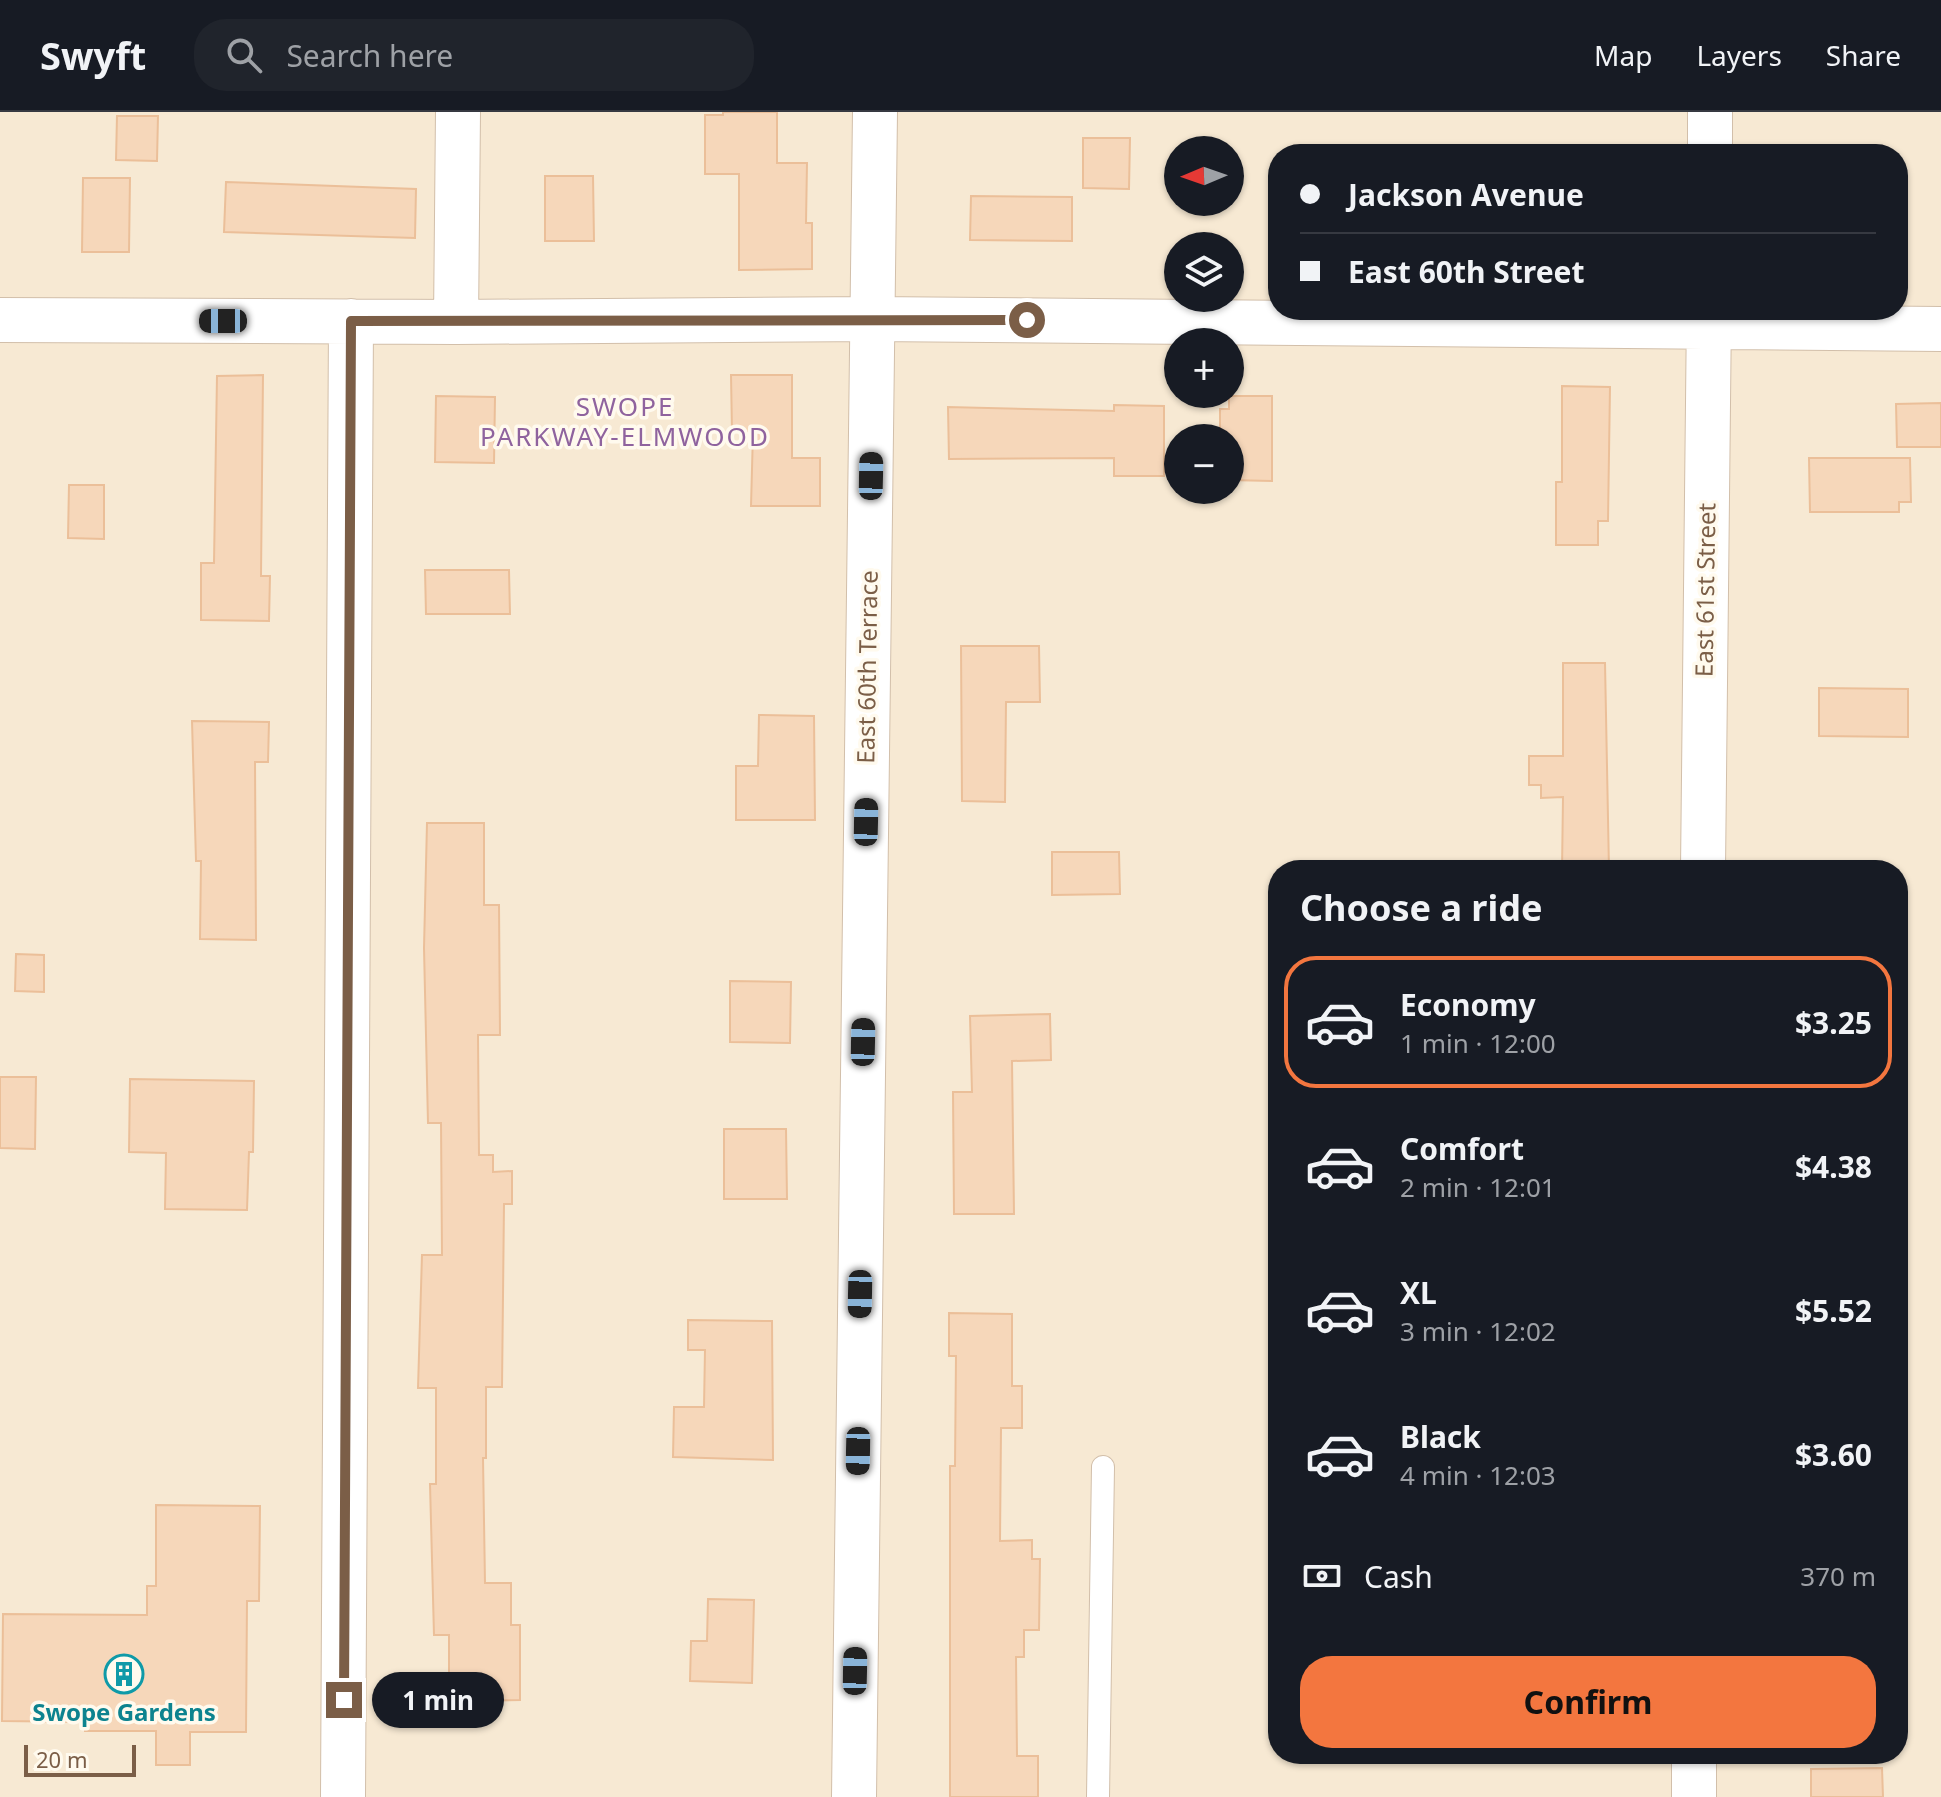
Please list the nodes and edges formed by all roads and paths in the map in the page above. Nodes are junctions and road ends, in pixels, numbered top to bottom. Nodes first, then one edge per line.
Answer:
1 (458, 112) edge
2 (875, 112) edge
3 (1710, 112) edge
4 (1710, 144) edge
5 (873, 319) junction
6 (1268, 319) edge
7 (0, 320) edge
8 (1709, 320) edge
9 (1732, 320) edge
10 (351, 321) junction
11 (456, 322) junction
12 (1941, 329) edge
13 (1703, 860) edge
14 (1103, 1467) dead end
15 (1694, 1764) edge
16 (343, 1797) edge
17 (854, 1797) edge
18 (1098, 1797) edge
19 (1694, 1797) edge

1 - 11 street
2 - 5 street, East 60th Terrace
3 - 4 street
5 - 6 street
5 - 11 street
5 - 17 street, East 60th Terrace
7 - 10 street
8 - 13 street, East 61st Street
9 - 12 street
10 - 11 street
10 - 16 street
14 - 18 lane
15 - 19 street

